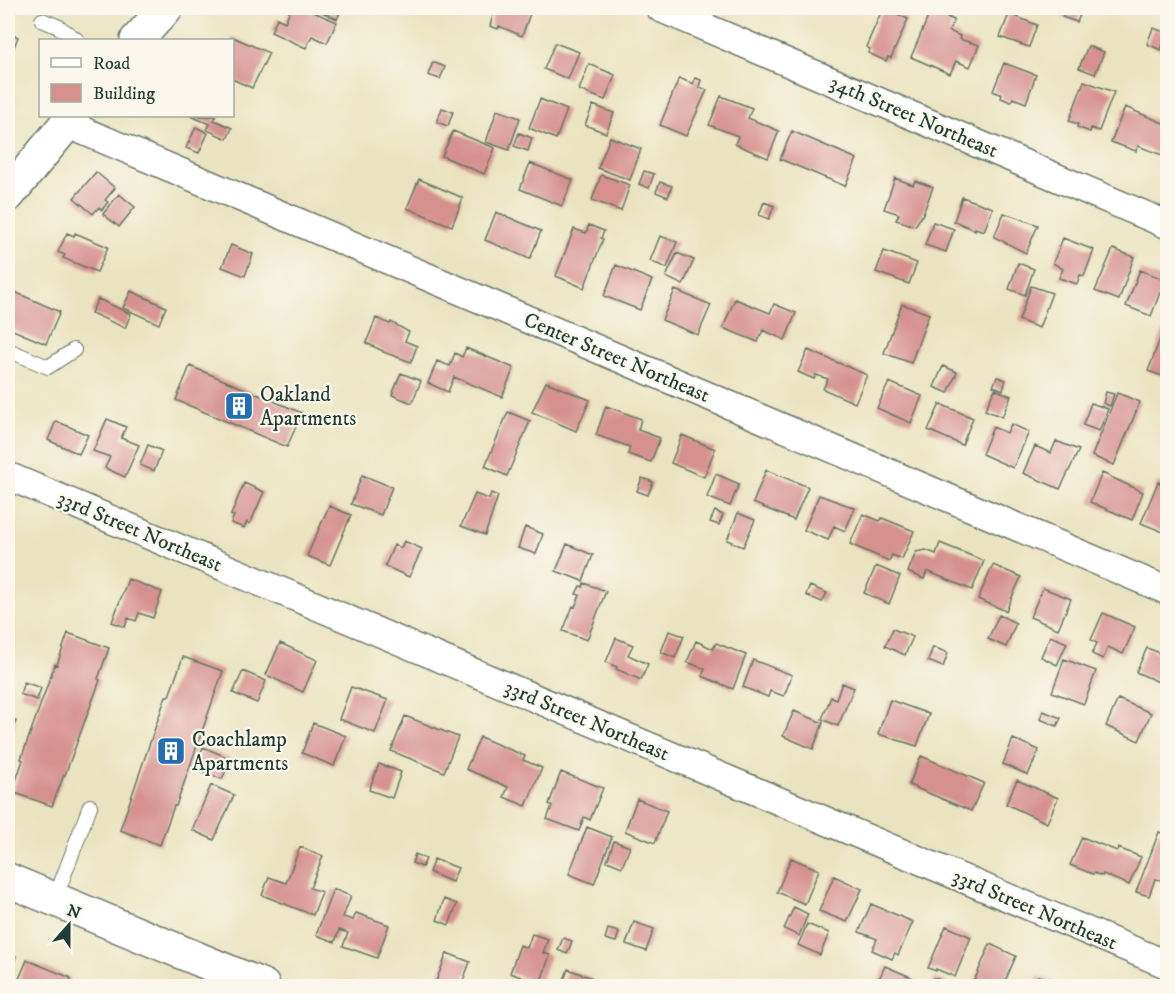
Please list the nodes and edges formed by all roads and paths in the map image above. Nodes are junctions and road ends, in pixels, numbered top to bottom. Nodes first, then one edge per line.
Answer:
1 (166, 8) edge
2 (660, 8) edge
3 (42, 20) dead end
4 (76, 39) edge
5 (138, 39) edge
6 (70, 120) edge
7 (8, 195) edge
8 (1167, 225) edge
9 (8, 350) edge
10 (74, 350) dead end
11 (8, 476) edge
12 (1167, 591) edge
13 (90, 806) dead end
14 (8, 880) edge
15 (55, 900) junction
16 (1167, 965) edge
17 (263, 987) edge

1 - 5 main road
2 - 8 street, 34th Street Northeast
3 - 4 lane
6 - 7 main road
6 - 12 street, Center Street Northeast
9 - 10 lane
11 - 16 street, 33rd Street Northeast
13 - 15 lane
14 - 15 main road
15 - 17 main road

